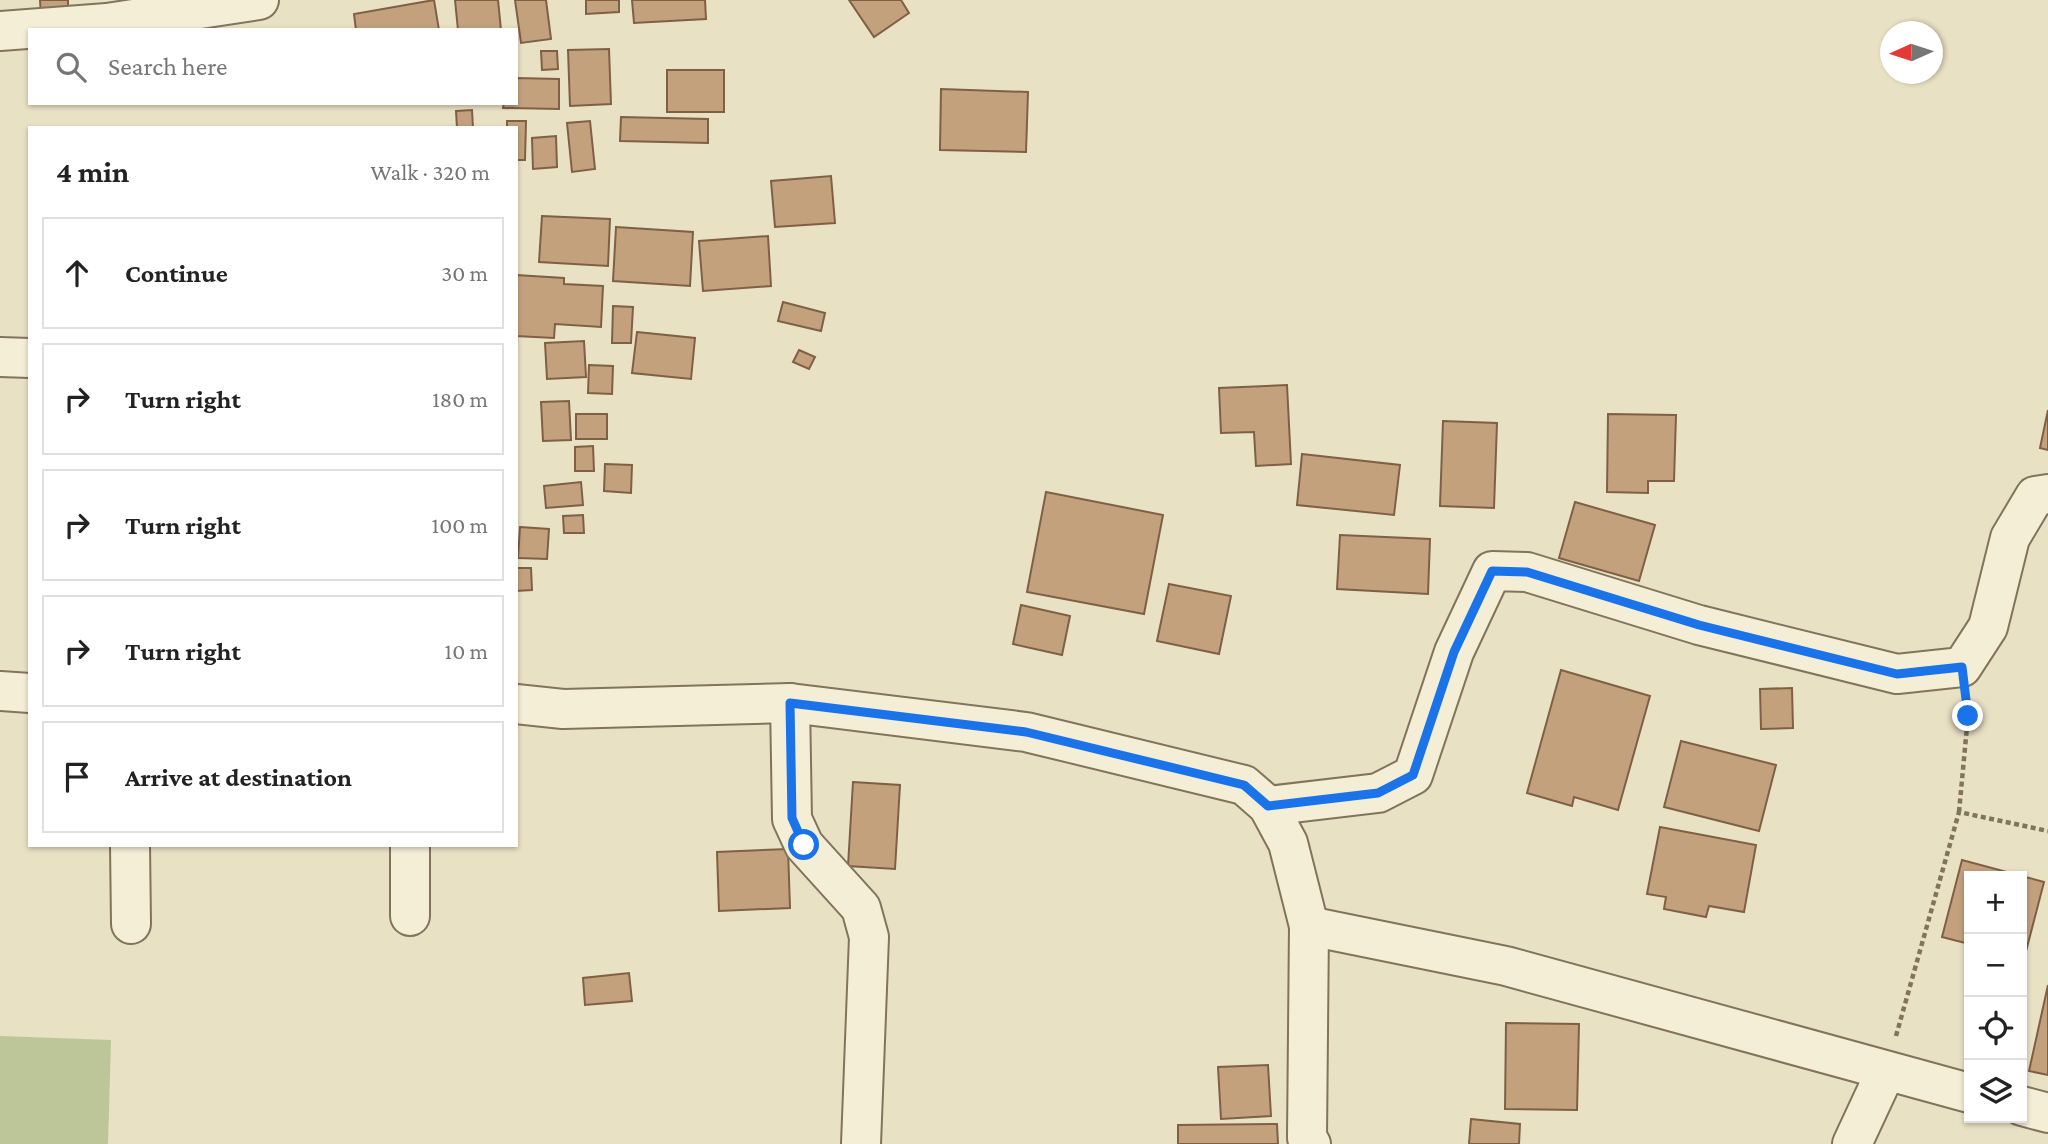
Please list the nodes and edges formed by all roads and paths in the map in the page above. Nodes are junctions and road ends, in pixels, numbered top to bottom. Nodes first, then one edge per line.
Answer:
1 (259, 0) edge
2 (40, 28) edge
3 (28, 29) edge
4 (0, 31) edge
5 (0, 357) edge
6 (28, 358) edge
7 (2048, 494) edge
8 (1962, 667) junction
9 (0, 691) edge
10 (28, 693) edge
11 (790, 703) junction
12 (518, 704) edge
13 (1268, 806) junction
14 (1959, 811) junction
15 (2048, 831) edge
16 (130, 847) edge
17 (410, 847) edge
18 (410, 916) dead end
19 (131, 925) dead end
20 (1309, 926) junction
21 (1886, 1071) junction
22 (1964, 1092) edge
23 (2027, 1107) edge
24 (2048, 1113) edge
25 (861, 1144) edge
26 (1311, 1144) edge
27 (1852, 1144) edge

1 - 2 street
3 - 4 street
5 - 6 street
7 - 8 street
8 - 13 street
8 - 14 path
9 - 10 street
11 - 12 street
11 - 13 street
11 - 25 street
13 - 20 street
14 - 15 path
14 - 21 path
16 - 19 street
17 - 18 street
20 - 21 street
20 - 26 street
21 - 22 street
21 - 27 street
23 - 24 street

